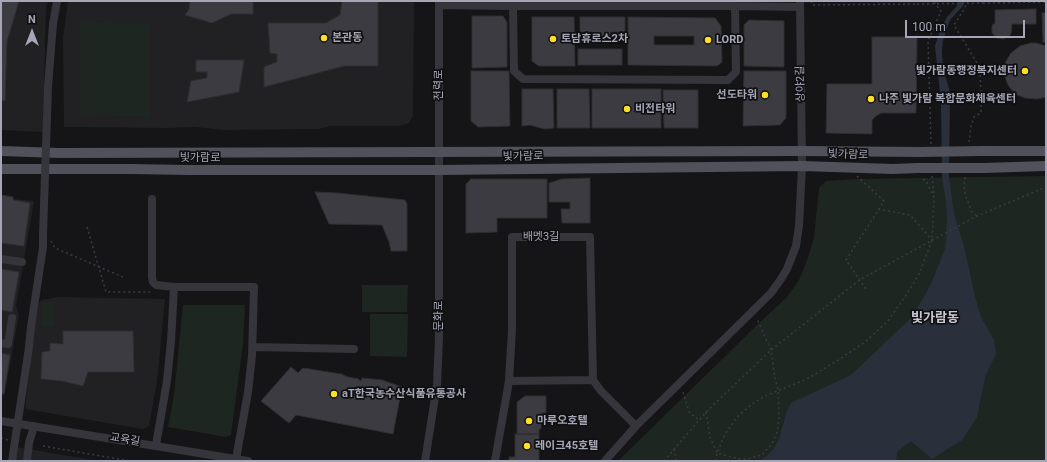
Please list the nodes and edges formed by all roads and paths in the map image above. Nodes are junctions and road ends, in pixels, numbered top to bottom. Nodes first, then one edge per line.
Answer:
1 (57, 1) edge
2 (812, 1) edge
3 (933, 1) edge
4 (968, 1) edge
5 (1046, 2) edge
6 (439, 3) edge
7 (624, 4) edge
8 (800, 4) edge
9 (513, 6) junction
10 (735, 6) junction
11 (968, 148) dead end
12 (932, 150) dead end
13 (1, 151) edge
14 (801, 151) junction
15 (1046, 151) edge
16 (440, 152) junction
17 (802, 166) junction
18 (1046, 166) edge
19 (1, 169) edge
20 (440, 170) junction
21 (919, 172) junction
22 (1046, 172) edge
23 (932, 173) dead end
24 (855, 175) dead end
25 (1046, 176) edge
26 (965, 177) dead end
27 (1046, 181) edge
28 (1046, 187) edge
29 (934, 197) junction
30 (152, 199) dead end
31 (878, 209) junction
32 (977, 216) junction
33 (87, 227) dead end
34 (43, 237) junction
35 (932, 240) junction
36 (1, 259) edge
37 (22, 262) dead end
38 (99, 267) junction
39 (125, 278) dead end
40 (861, 280) junction
41 (174, 288) junction
42 (866, 289) dead end
43 (159, 292) dead end
44 (900, 297) dead end
45 (904, 298) junction
46 (12, 318) dead end
47 (757, 319) dead end
48 (1, 343) edge
49 (253, 347) junction
50 (354, 349) dead end
51 (771, 350) junction
52 (593, 380) junction
53 (509, 381) junction
54 (778, 390) junction
55 (683, 392) dead end
56 (706, 412) junction
57 (699, 420) junction
58 (1, 421) edge
59 (17, 424) junction
60 (34, 426) junction
61 (636, 426) junction
62 (156, 445) junction
63 (43, 446) dead end
64 (674, 448) junction
65 (717, 453) junction
66 (236, 459) junction
67 (12, 461) edge
68 (27, 461) edge
69 (130, 461) edge
70 (248, 461) edge
71 (425, 461) edge
72 (495, 461) edge
73 (605, 461) edge
74 (664, 461) edge
75 (676, 461) edge
76 (716, 461) edge

1 - 34 street, bridge
2 - 5 path, bridge
3 - 12 path
4 - 11 path
6 - 9 street
6 - 16 street, 전력로
7 - 9 street
7 - 10 street
8 - 10 street
8 - 14 street, 상야2길
9 - 10 street
13 - 16 main road, 빛가람로
14 - 15 main road, 빛가람로, bridge
14 - 16 main road, 빛가람로
14 - 17 street, 상야2길
16 - 20 street, 전력로
17 - 20 main road, 빛가람로
17 - 21 main road, 빛가람로
17 - 61 street
18 - 21 main road, 빛가람로, bridge
19 - 20 main road, 빛가람로
20 - 71 street, 문화로
21 - 29 path
22 - 25 path
23 - 29 path
24 - 31 path
25 - 27 path
26 - 32 path
28 - 32 path
29 - 35 path
30 - 41 street
31 - 35 path
31 - 40 path
32 - 35 path
33 - 38 path
34 - 38 path
34 - 59 street
35 - 40 path
35 - 45 path
36 - 37 street
38 - 39 path
38 - 43 path
40 - 42 path
40 - 51 path
41 - 49 street
41 - 62 street
44 - 45 path
45 - 54 path
46 - 48 street
47 - 51 path
49 - 50 street
49 - 66 street
51 - 54 path
51 - 56 path
52 - 53 street
52 - 53 street, 배멧3길
52 - 61 street
53 - 72 street, 배멧3길
54 - 65 path
54 - 65 path
55 - 57 path
56 - 57 path
56 - 65 path
57 - 64 path
58 - 59 street, 교육길
59 - 60 street, 교육길
59 - 67 street
60 - 62 street, 교육길
60 - 68 street
61 - 73 street
62 - 66 street, 교육길
63 - 69 path
64 - 74 path
64 - 75 path
65 - 76 path
66 - 70 street, 교육길

